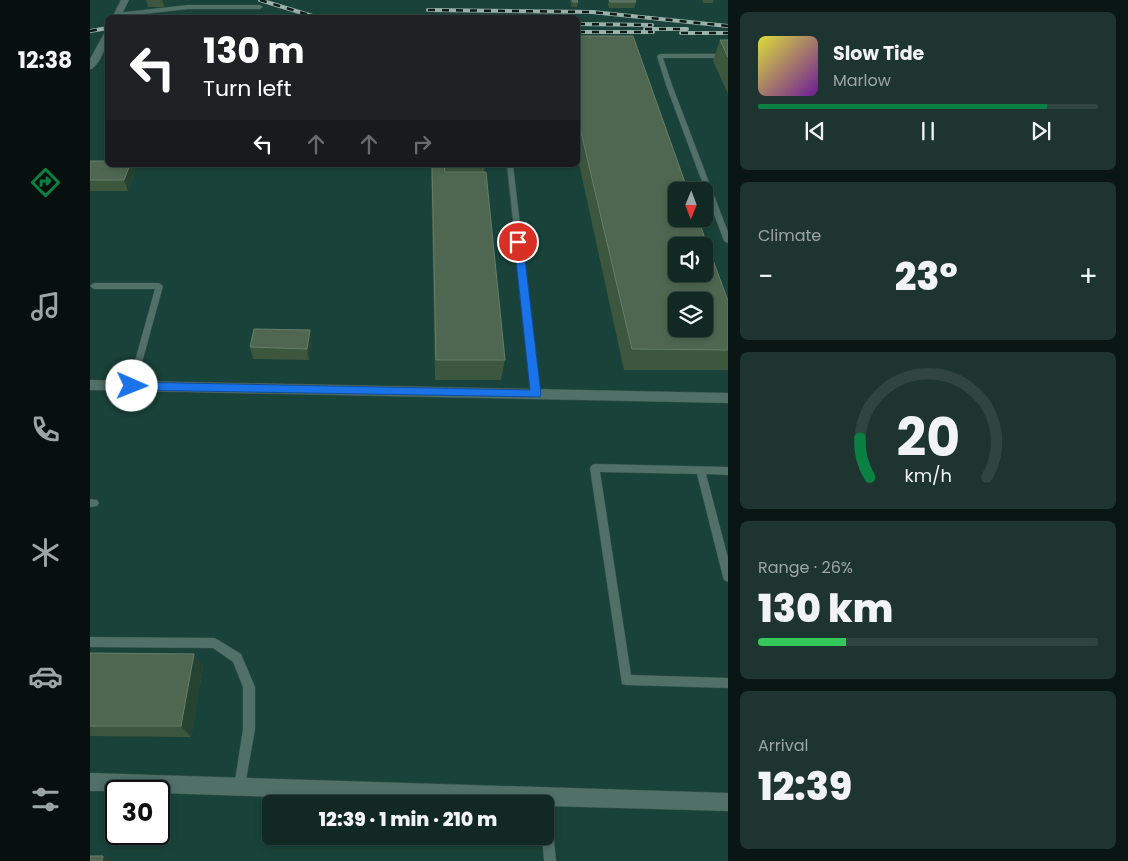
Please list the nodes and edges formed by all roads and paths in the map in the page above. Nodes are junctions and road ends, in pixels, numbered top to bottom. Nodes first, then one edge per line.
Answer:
1 (125, 0) edge
2 (260, 6) dead end
3 (118, 15) edge
4 (125, 15) edge
5 (105, 40) edge
6 (728, 56) edge
7 (90, 67) edge
8 (510, 167) edge
9 (728, 241) edge
10 (94, 286) dead end
11 (90, 385) edge
12 (132, 386) junction
13 (536, 394) junction
14 (728, 398) edge
15 (701, 471) junction
16 (728, 471) edge
17 (728, 577) edge
18 (90, 642) edge
19 (728, 683) edge
20 (90, 782) edge
21 (240, 787) junction
22 (428, 795) edge
23 (554, 800) edge
24 (728, 803) edge
25 (549, 845) edge
26 (550, 861) edge

1 - 3 street
2 - 4 lane
5 - 7 street
6 - 9 lane
8 - 13 lane
10 - 12 lane
11 - 12 street
12 - 13 street
13 - 14 street
15 - 16 lane
15 - 17 lane
15 - 19 lane
18 - 21 lane
20 - 21 street
21 - 22 street
23 - 24 street
25 - 26 lane

